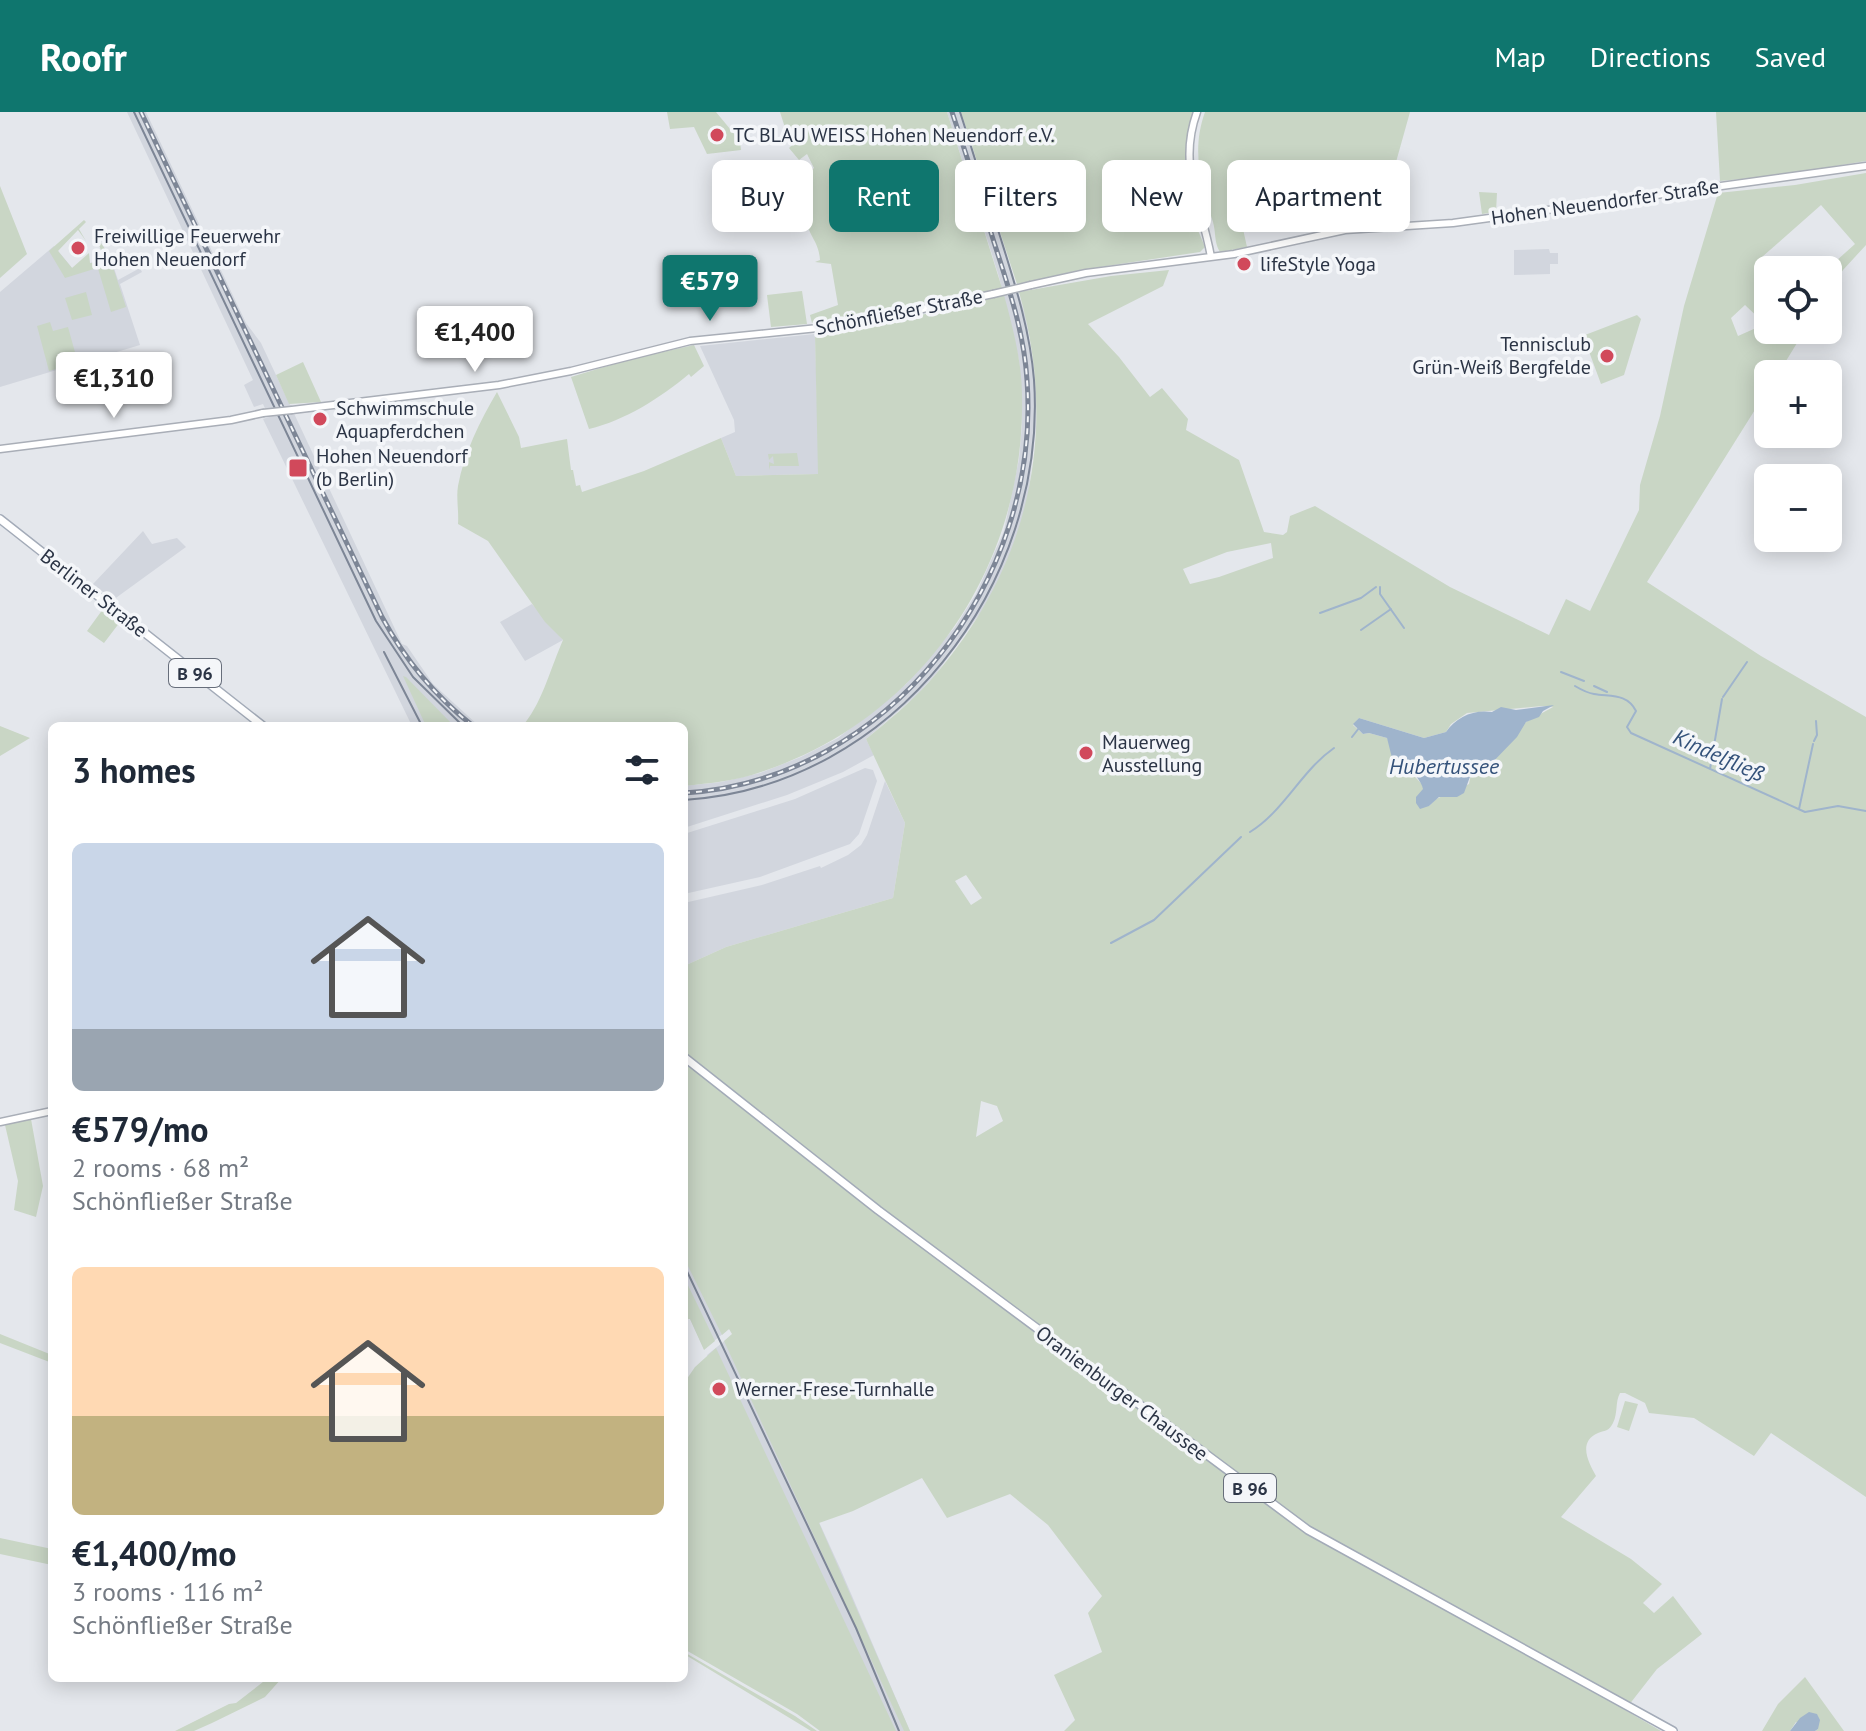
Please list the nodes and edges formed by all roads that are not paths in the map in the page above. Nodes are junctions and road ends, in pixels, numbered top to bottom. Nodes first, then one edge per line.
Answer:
1 (1197, 112) edge
2 (1866, 166) edge
3 (1211, 257) junction
4 (993, 294) joint
5 (0, 449) edge
6 (0, 519) edge
7 (258, 722) edge
8 (688, 1060) edge
9 (48, 1112) edge
10 (0, 1122) edge
11 (1673, 1731) edge

1 - 3 main road
2 - 3 main road, Hohen Neuendorfer Straße
3 - 4 main road, Hohen Neuendorfer Straße, bridge
4 - 5 main road, Schönfließer Straße, bridge
6 - 7 main road, Berliner Straße / B 96
8 - 11 main road, Oranienburger Chaussee / B 96
9 - 10 main road

